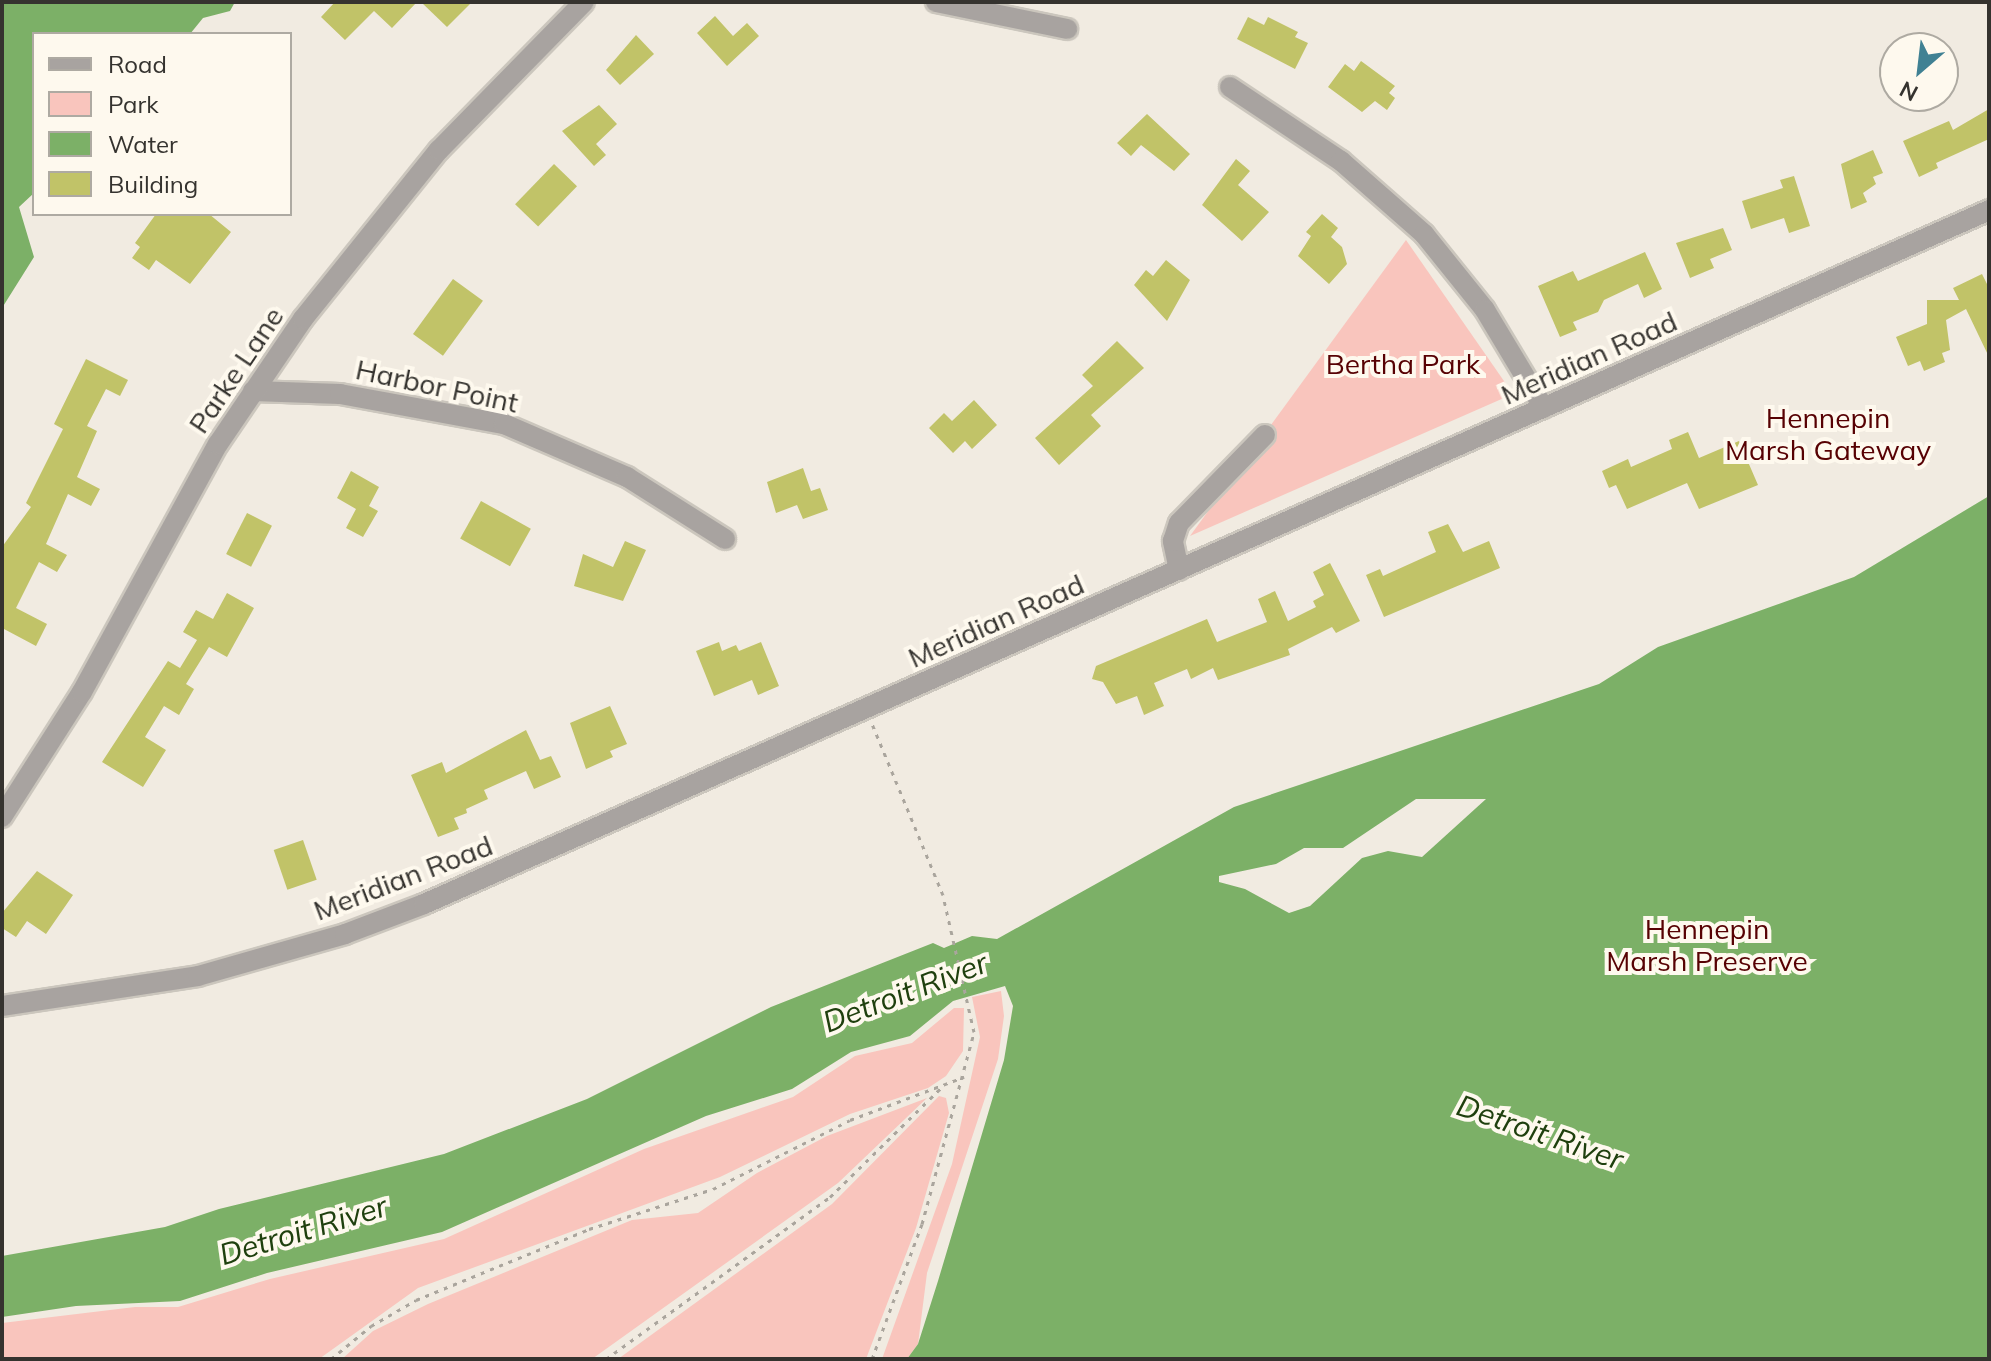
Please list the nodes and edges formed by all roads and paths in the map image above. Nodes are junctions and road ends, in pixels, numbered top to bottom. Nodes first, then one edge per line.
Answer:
1 (584, 2) edge
2 (936, 2) edge
3 (1067, 29) dead end
4 (1230, 87) dead end
5 (1989, 210) edge
6 (253, 391) junction
7 (1544, 408) junction
8 (1265, 435) dead end
9 (725, 539) dead end
10 (1179, 570) junction
11 (877, 740) dead end
12 (2, 817) edge
13 (2, 1006) edge
14 (964, 1077) junction
15 (943, 1086) junction
16 (331, 1359) edge
17 (606, 1359) edge
18 (872, 1359) edge

1 - 6 street, Parke Lane
2 - 3 street
4 - 7 street
5 - 7 street, Meridian Road
6 - 9 street, Harbor Point
6 - 12 street, Parke Lane
7 - 10 street, Meridian Road
8 - 10 street
10 - 13 street, Meridian Road
11 - 14 path
14 - 15 path
14 - 18 path
15 - 16 path
15 - 17 path

